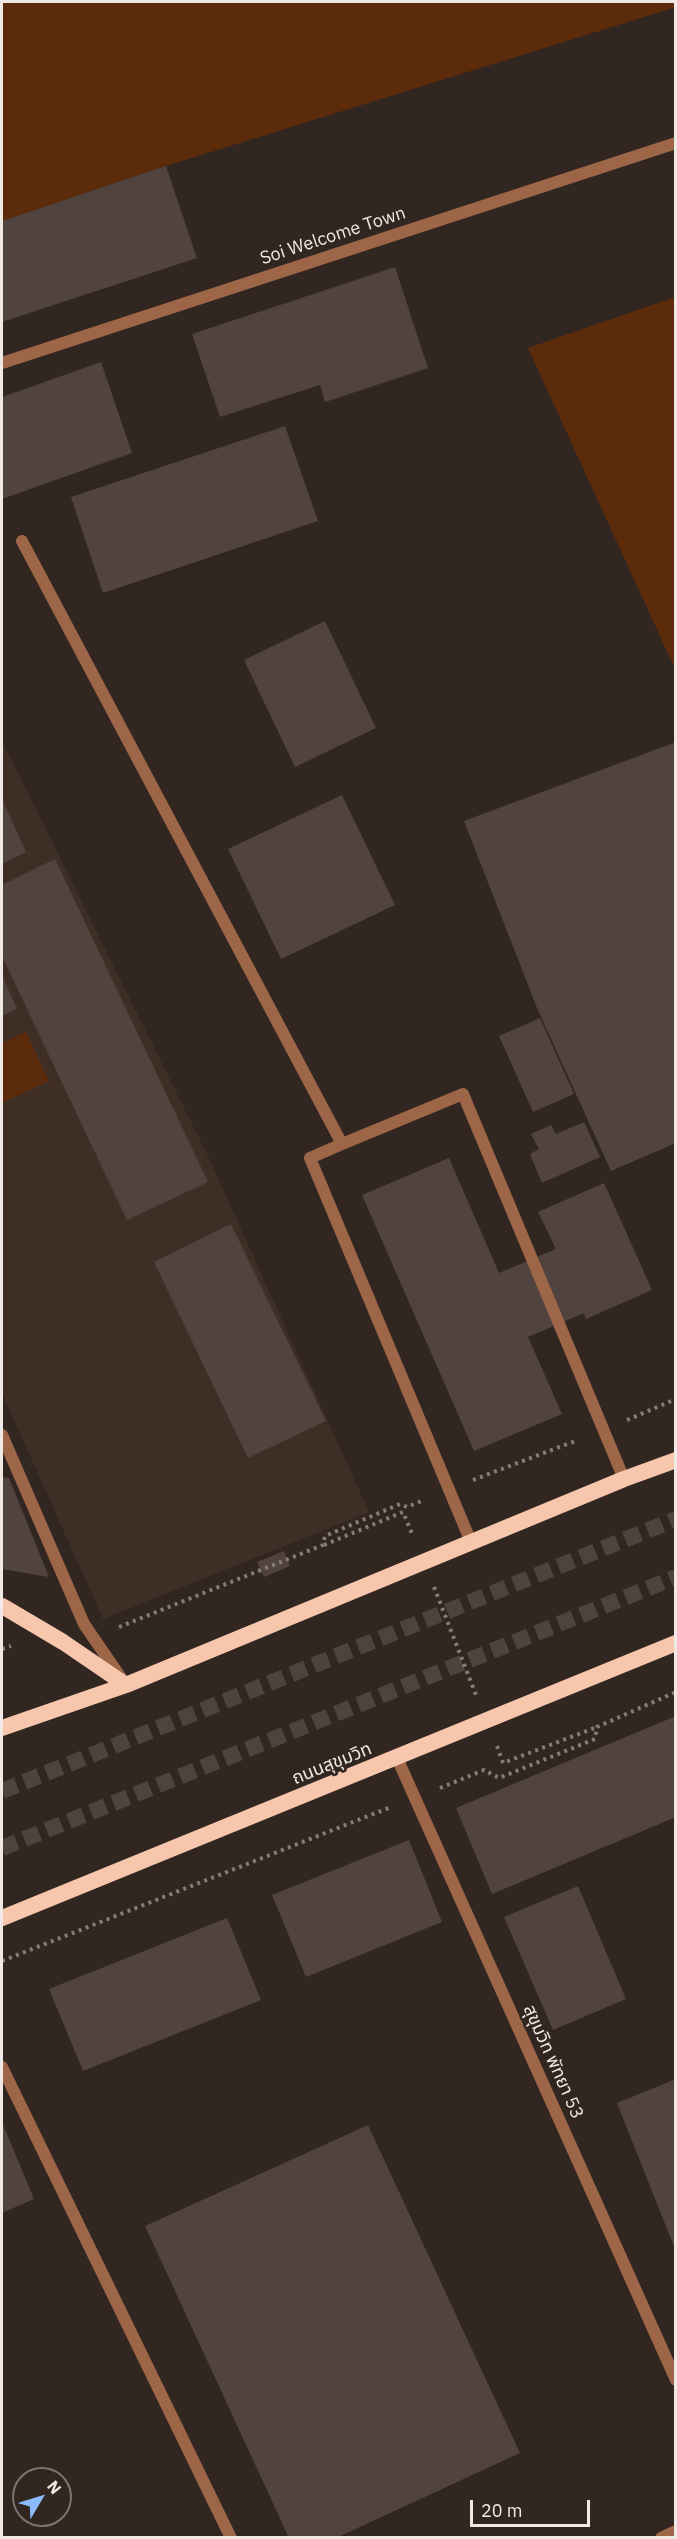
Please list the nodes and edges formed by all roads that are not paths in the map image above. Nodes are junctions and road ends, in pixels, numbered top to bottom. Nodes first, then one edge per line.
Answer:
1 (675, 143) edge
2 (2, 363) edge
3 (22, 541) dead end
4 (342, 1144) junction
5 (2, 1435) edge
6 (675, 1460) edge
7 (624, 1479) junction
8 (471, 1542) junction
9 (2, 1606) edge
10 (675, 1643) edge
11 (126, 1685) junction
12 (52, 1709) junction
13 (2, 1719) edge
14 (2, 1728) edge
15 (397, 1758) junction
16 (2, 1918) edge
17 (2, 2067) edge
18 (675, 2380) edge
19 (675, 2531) edge
20 (231, 2538) edge
21 (661, 2538) edge

1 - 2 street, Soi Welcome Town
3 - 4 street
4 - 7 street
4 - 8 street
5 - 11 street
6 - 7 highway
7 - 8 highway
8 - 11 highway
9 - 11 highway
10 - 15 highway, ถนนสุขุมวิท
11 - 12 highway
12 - 13 highway
12 - 14 highway
15 - 16 highway, ถนนสุขุมวิท
15 - 18 street, สุขุมวิท พัทยา 53
17 - 20 street
19 - 21 street

